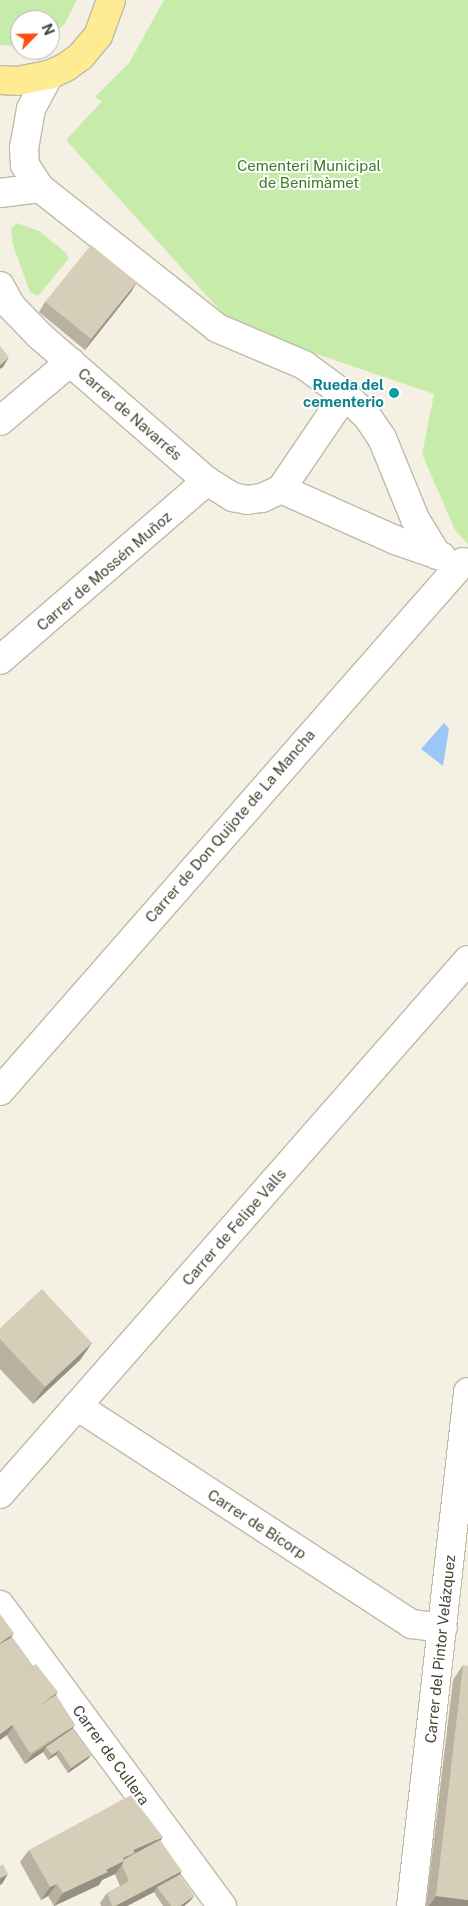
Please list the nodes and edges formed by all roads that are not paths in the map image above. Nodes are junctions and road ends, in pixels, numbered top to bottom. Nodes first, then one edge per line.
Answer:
1 (111, 0) edge
2 (49, 75) junction
3 (0, 80) edge
4 (40, 188) junction
5 (0, 193) edge
6 (0, 286) edge
7 (70, 362) junction
8 (345, 395) junction
9 (0, 421) edge
10 (207, 481) junction
11 (281, 489) junction
12 (437, 555) junction
13 (465, 562) edge
14 (0, 660) edge
15 (468, 960) edge
16 (0, 1092) edge
17 (468, 1392) edge
18 (77, 1406) junction
19 (0, 1494) edge
20 (462, 1498) edge
21 (0, 1605) edge
22 (443, 1628) junction
23 (222, 1906) edge
24 (411, 1906) edge

1 - 2 main road
2 - 3 main road
2 - 4 street
4 - 5 street
4 - 8 street
6 - 7 street, Carrer de Navarrés
7 - 9 street
7 - 10 street, Carrer de Navarrés
8 - 11 street
8 - 12 street
10 - 11 street, Carrer de Navarrés
10 - 14 street, Carrer de Mossén Muñoz
11 - 12 street
12 - 13 street
13 - 16 street, Carrer de Don Quijote de La Mancha
15 - 18 street, Carrer de Felipe Valls
17 - 20 street, Carrer del Pintor Velázquez
18 - 19 street, Carrer de Felipe Valls
18 - 22 street, Carrer de Bicorp
20 - 22 street, Carrer del Pintor Velázquez
21 - 23 street, Carrer de Cullera
22 - 24 street, Carrer del Pintor Velázquez

